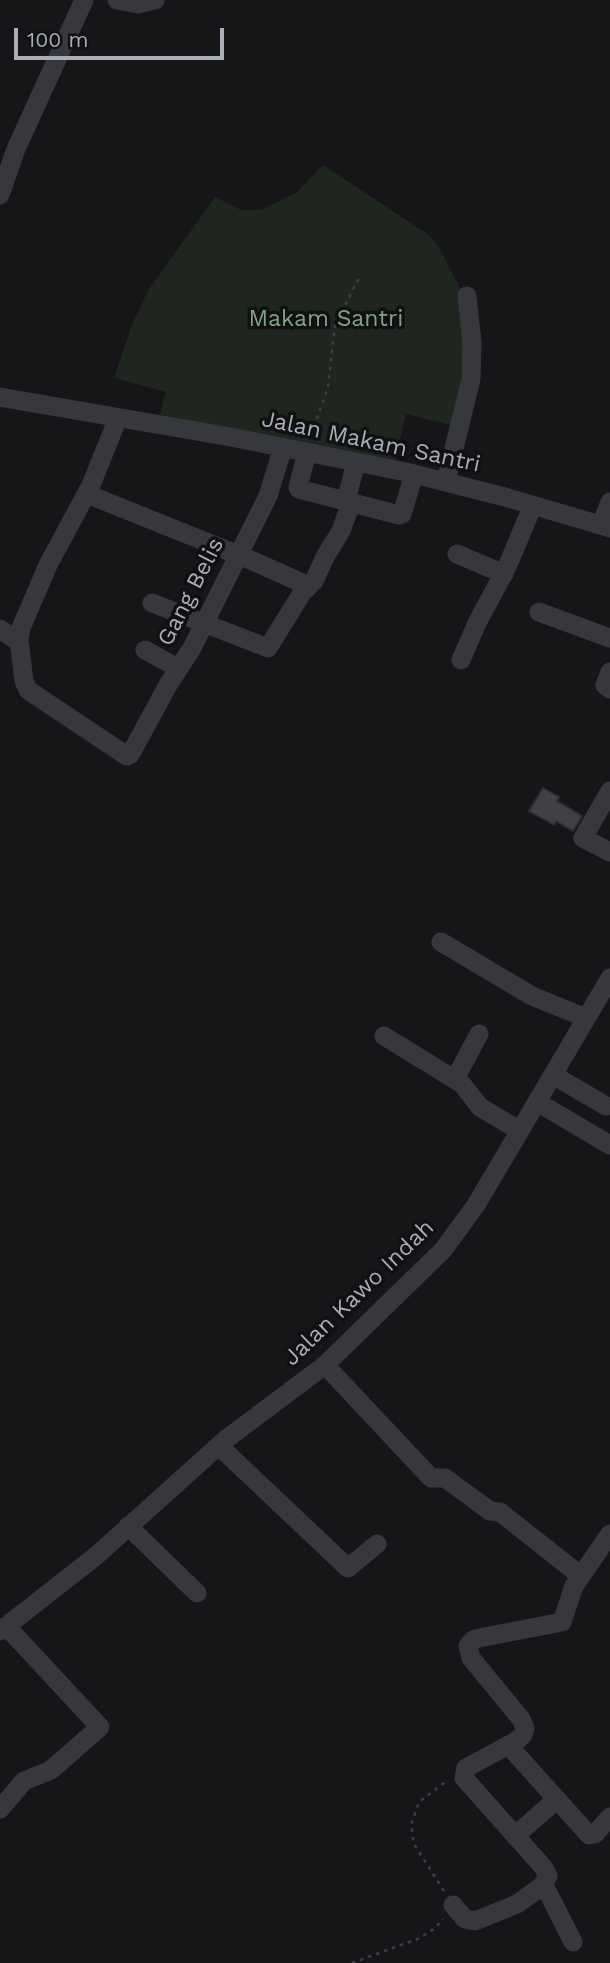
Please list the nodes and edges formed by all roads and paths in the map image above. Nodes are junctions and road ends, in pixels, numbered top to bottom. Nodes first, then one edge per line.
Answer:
1 (84, 0) edge
2 (117, 0) edge
3 (155, 0) edge
4 (0, 195) edge
5 (359, 278) dead end
6 (467, 296) dead end
7 (0, 397) edge
8 (118, 418) junction
9 (283, 447) junction
10 (307, 452) junction
11 (356, 462) junction
12 (414, 474) junction
13 (446, 481) junction
14 (87, 494) junction
15 (349, 502) junction
16 (610, 502) edge
17 (533, 505) junction
18 (606, 527) edge
19 (238, 554) junction
20 (457, 554) dead end
21 (504, 574) junction
22 (309, 586) junction
23 (152, 603) dead end
24 (539, 612) dead end
25 (204, 624) junction
26 (0, 629) edge
27 (610, 638) edge
28 (19, 642) junction
29 (145, 650) dead end
30 (461, 660) dead end
31 (178, 668) junction
32 (610, 672) edge
33 (610, 689) edge
34 (610, 791) edge
35 (610, 852) edge
36 (441, 942) dead end
37 (610, 978) edge
38 (586, 1018) junction
39 (479, 1034) dead end
40 (384, 1036) dead end
41 (553, 1076) junction
42 (455, 1079) junction
43 (585, 1094) junction
44 (537, 1102) junction
45 (606, 1106) dead end
46 (569, 1121) junction
47 (520, 1131) junction
48 (610, 1145) edge
49 (325, 1365) junction
50 (219, 1446) junction
51 (128, 1526) junction
52 (610, 1534) edge
53 (377, 1544) dead end
54 (581, 1576) junction
55 (197, 1593) dead end
56 (3, 1629) edge
57 (508, 1745) junction
58 (466, 1768) junction
59 (557, 1799) junction
60 (0, 1809) edge
61 (607, 1827) edge
62 (515, 1836) junction
63 (544, 1885) junction
64 (453, 1905) junction
65 (573, 1942) dead end
66 (352, 1963) edge

1 - 4 street
2 - 3 street
5 - 10 path
6 - 13 street
7 - 8 street, Jalan Makam Santri
8 - 9 street, Jalan Makam Santri
8 - 14 street
9 - 10 street, Jalan Makam Santri
9 - 19 street, Gang Belis
10 - 11 street, Jalan Makam Santri
10 - 15 street
11 - 12 street, Jalan Makam Santri
11 - 15 street
12 - 13 street, Jalan Makam Santri
12 - 15 street
13 - 17 street, Jalan Makam Santri
14 - 19 street
14 - 28 street
15 - 22 street
16 - 18 street
17 - 18 street, Jalan Makam Santri
17 - 21 street
19 - 22 street
19 - 25 street, Gang Belis
20 - 21 street
21 - 30 street
22 - 25 street
23 - 25 street
24 - 27 street
25 - 31 street, Gang Belis
26 - 28 street
28 - 31 street, Gang Belis
29 - 31 street
32 - 33 street
34 - 35 street
36 - 38 street
37 - 38 street, Jalan Kawo Indah
38 - 41 street, Jalan Kawo Indah
39 - 42 street
40 - 42 street
41 - 43 street
41 - 44 street, Jalan Kawo Indah
42 - 47 street
43 - 45 street
43 - 46 street
44 - 46 street
44 - 47 street, Jalan Kawo Indah
46 - 48 street
47 - 49 street, Jalan Kawo Indah
49 - 50 street, Jalan Kawo Indah
49 - 54 street
50 - 51 street, Jalan Kawo Indah
50 - 53 street
51 - 55 street
51 - 56 street, Jalan Kawo Indah
52 - 54 street
54 - 57 street
56 - 60 street
57 - 58 street
57 - 59 street
58 - 62 street
58 - 64 path
59 - 61 street
59 - 62 street
62 - 63 street
63 - 64 street
63 - 65 street
64 - 66 path

